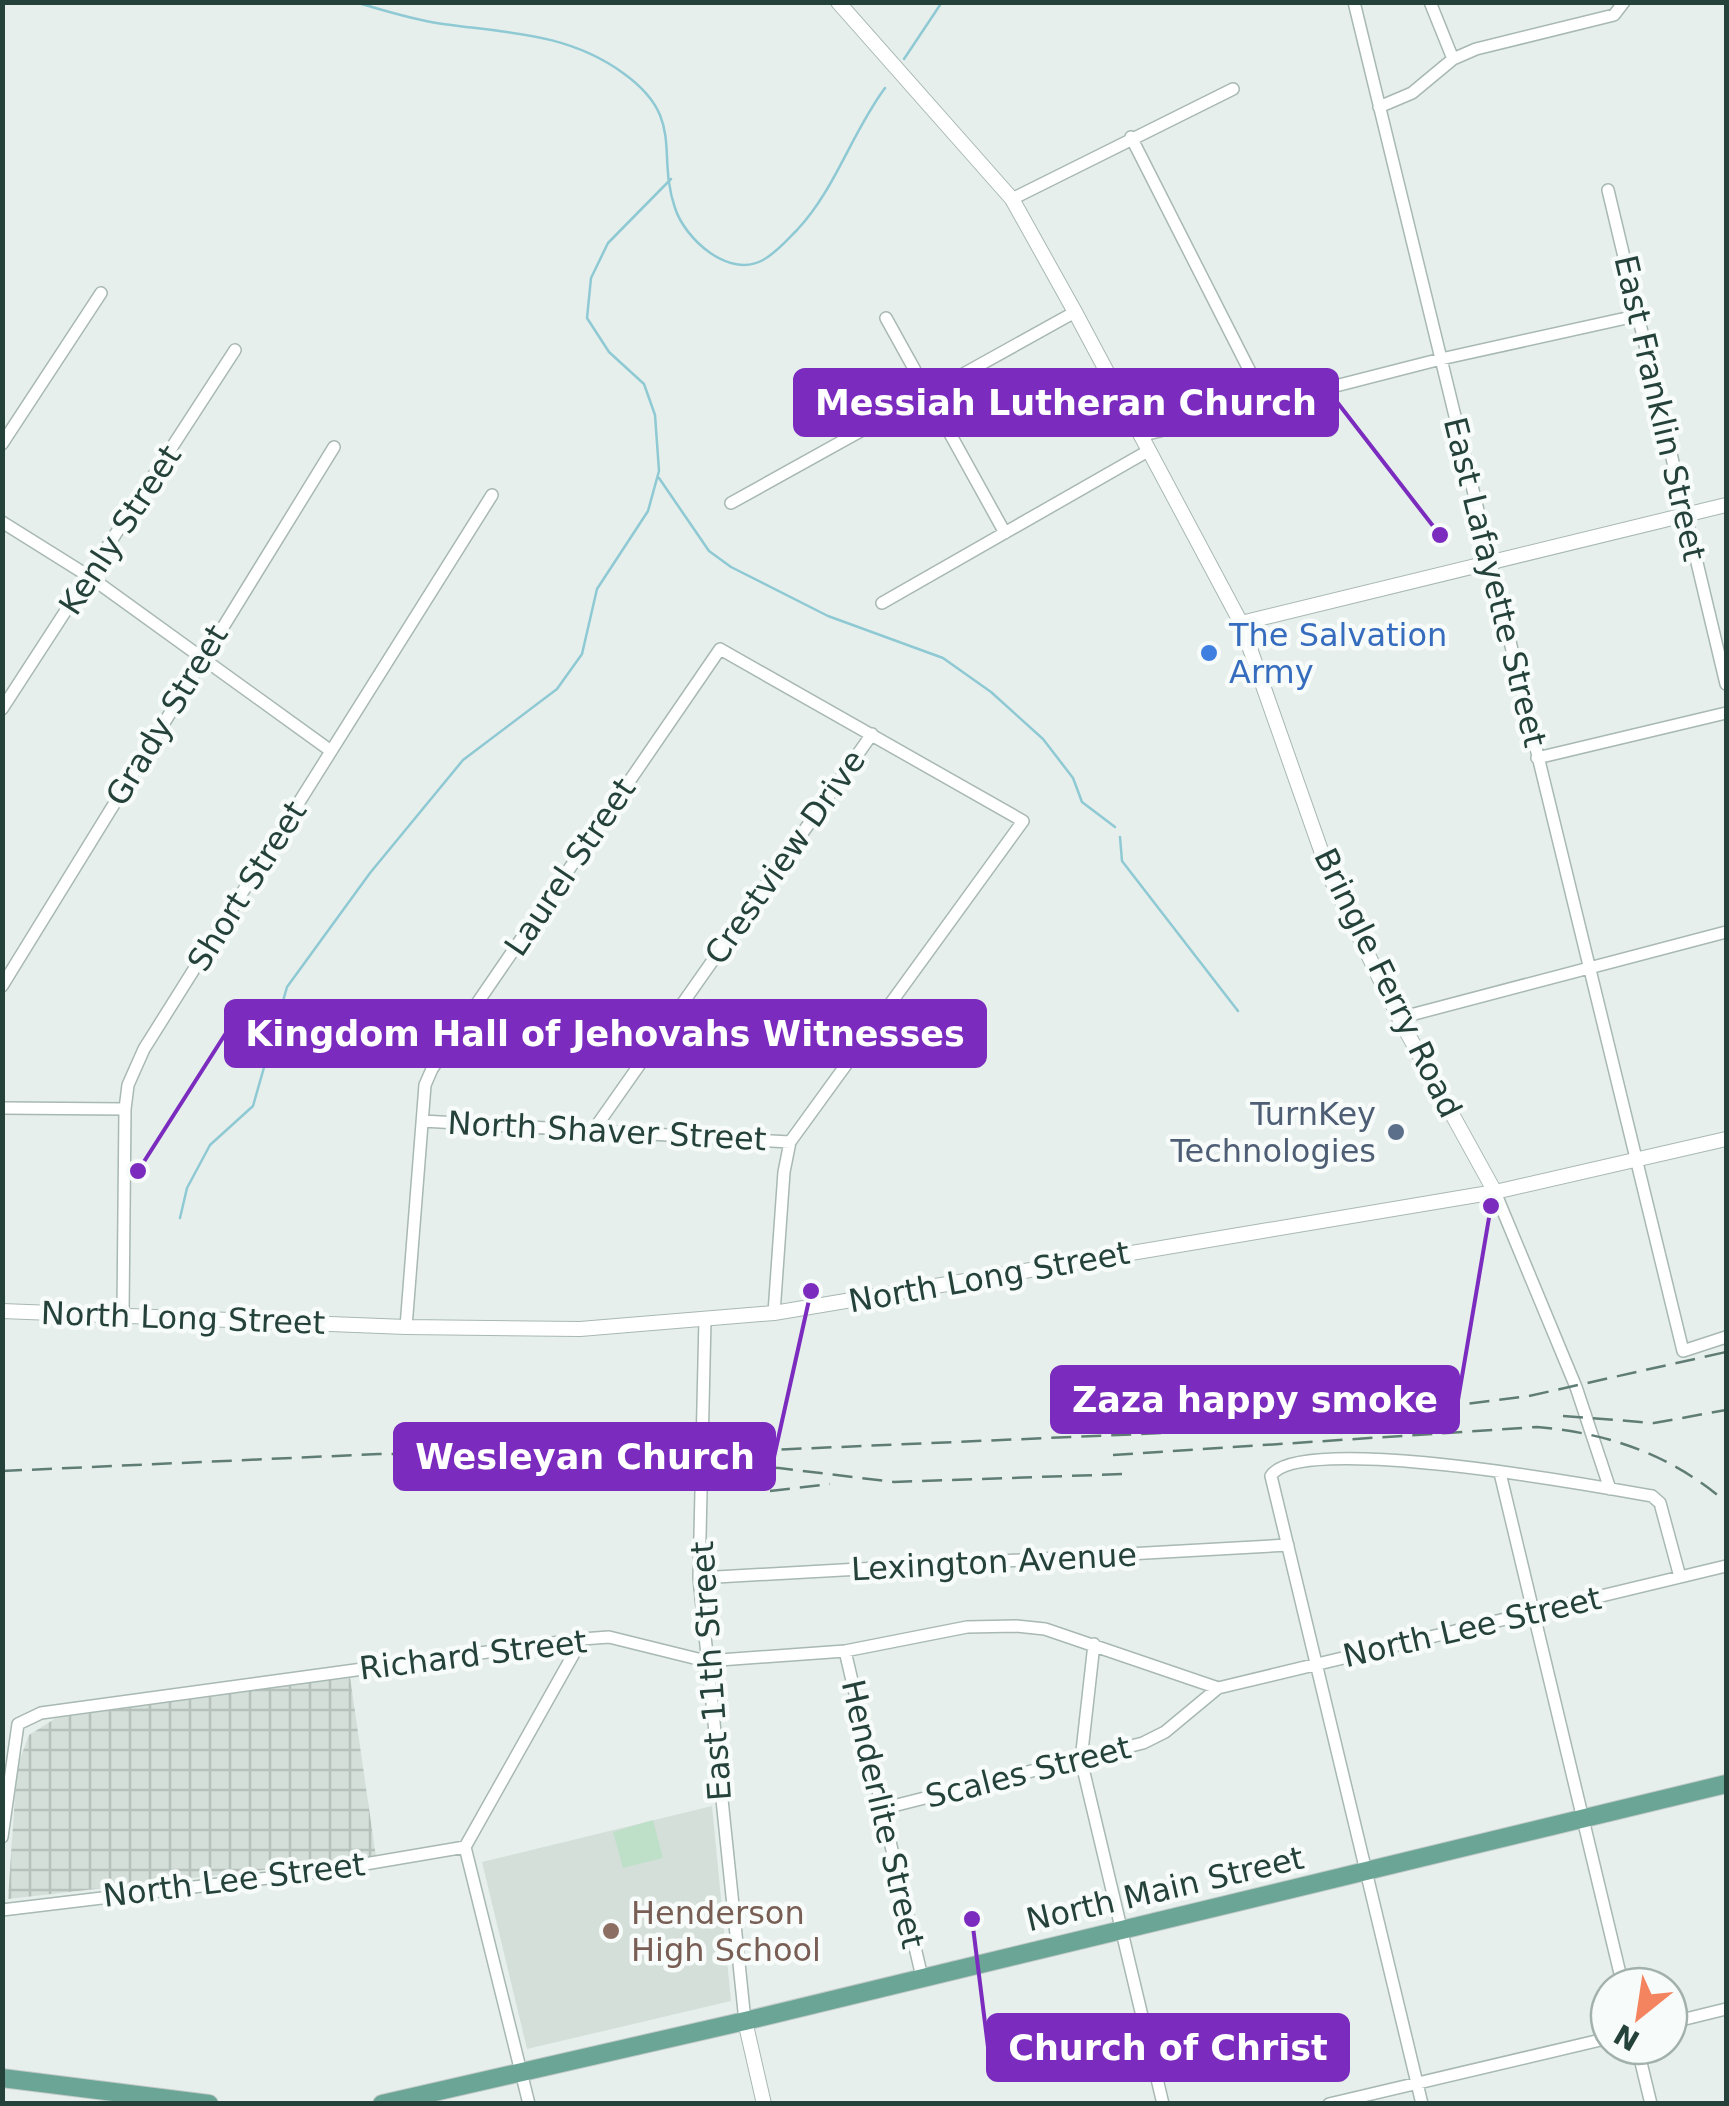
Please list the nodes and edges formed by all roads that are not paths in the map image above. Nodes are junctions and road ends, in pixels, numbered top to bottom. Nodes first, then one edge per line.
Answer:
1 (838, 2) edge
2 (1354, 2) edge
3 (1430, 2) edge
4 (1624, 2) edge
5 (1453, 59) junction
6 (1232, 89) dead end
7 (1379, 107) junction
8 (1131, 138) junction
9 (1608, 190) dead end
10 (1012, 199) junction
11 (101, 294) dead end
12 (1075, 312) junction
13 (1640, 315) junction
14 (886, 318) dead end
15 (235, 350) dead end
16 (1440, 358) junction
17 (927, 395) junction
18 (1266, 403) junction
19 (1140, 436) junction
20 (2, 444) edge
21 (334, 447) dead end
22 (1148, 451) junction
23 (492, 495) dead end
24 (731, 503) dead end
25 (1726, 504) edge
26 (1683, 515) junction
27 (2, 522) edge
28 (1005, 533) junction
29 (1490, 564) junction
30 (90, 578) junction
31 (882, 603) dead end
32 (1241, 624) junction
33 (200, 660) junction
34 (1726, 684) edge
35 (2, 709) edge
36 (1726, 714) edge
37 (872, 734) junction
38 (331, 751) junction
39 (1537, 758) junction
40 (1726, 932) edge
41 (1588, 968) junction
42 (2, 986) edge
43 (1399, 1018) junction
44 (2, 1108) edge
45 (125, 1109) junction
46 (423, 1121) junction
47 (595, 1128) junction
48 (1726, 1140) edge
49 (790, 1142) junction
50 (1635, 1162) junction
51 (1495, 1192) junction
52 (2, 1311) edge
53 (774, 1313) junction
54 (123, 1314) junction
55 (705, 1319) junction
56 (406, 1327) junction
57 (1726, 1337) edge
58 (1500, 1473) junction
59 (1610, 1489) junction
60 (1288, 1546) junction
61 (1726, 1566) edge
62 (1680, 1577) junction
63 (699, 1578) junction
64 (1535, 1614) junction
65 (582, 1639) junction
66 (1094, 1644) junction
67 (845, 1650) junction
68 (706, 1662) junction
69 (1315, 1664) junction
70 (1218, 1688) junction
71 (1081, 1760) junction
72 (1726, 1784) edge
73 (881, 1809) junction
74 (1582, 1818) junction
75 (2, 1837) edge
76 (465, 1847) junction
77 (1369, 1872) junction
78 (2, 1910) edge
79 (1121, 1931) junction
80 (1618, 1966) edge
81 (922, 1977) junction
82 (1726, 2009) edge
83 (1689, 2018) edge
84 (745, 2021) junction
85 (1589, 2043) edge
86 (1642, 2066) edge
87 (522, 2072) junction
88 (2, 2078) edge
89 (1416, 2082) junction
90 (200, 2103) edge
91 (209, 2104) edge
92 (382, 2104) edge
93 (529, 2104) edge
94 (764, 2104) edge
95 (1163, 2104) edge
96 (1329, 2104) edge
97 (1422, 2104) edge
98 (1651, 2104) edge

1 - 10 street, Bringle Ferry Road
2 - 7 street, East Lafayette Street
3 - 5 street
4 - 5 street
5 - 7 street
6 - 8 street
7 - 16 street, East Lafayette Street
8 - 10 street
8 - 18 street
9 - 13 street, East Franklin Street
10 - 12 street, Bringle Ferry Road
11 - 20 street
12 - 17 street
12 - 19 street, Bringle Ferry Road
13 - 16 street
13 - 26 street, East Franklin Street
14 - 17 street
15 - 30 street, Kenly Street
16 - 18 street
16 - 29 street, East Lafayette Street
17 - 24 street
17 - 28 street
18 - 19 street
19 - 22 street, Bringle Ferry Road
21 - 33 street, Grady Street
22 - 28 street
22 - 32 street, Bringle Ferry Road
23 - 38 street, Short Street
25 - 26 street
26 - 29 street
26 - 34 street, East Franklin Street
27 - 30 street
28 - 31 street
29 - 32 street
29 - 39 street, East Lafayette Street
30 - 33 street
30 - 35 street, Kenly Street
32 - 43 street, Bringle Ferry Road
33 - 38 street
33 - 42 street, Grady Street
36 - 39 street
37 - 46 street, Laurel Street
37 - 47 street, Crestview Drive
37 - 49 street
38 - 45 street, Short Street
39 - 41 street, East Lafayette Street
40 - 41 street
41 - 43 street
41 - 50 street, East Lafayette Street
43 - 51 street, Bringle Ferry Road
44 - 45 street
45 - 54 street, Short Street
46 - 47 street, North Shaver Street
46 - 56 street, Laurel Street
47 - 49 street, North Shaver Street
48 - 50 street, North Long Street
49 - 53 street
50 - 51 street, North Long Street
50 - 57 street, East Lafayette Street
51 - 53 street, North Long Street
51 - 59 street
52 - 54 street, North Long Street
53 - 55 street, North Long Street
54 - 56 street, North Long Street
55 - 56 street, North Long Street
55 - 63 street, East 11th Street
58 - 59 street
58 - 60 street
58 - 64 street
59 - 62 street
60 - 63 street, Lexington Avenue
60 - 69 street
61 - 62 street, North Lee Street
62 - 64 street, North Lee Street
63 - 68 street, East 11th Street
64 - 69 street, North Lee Street
64 - 74 street
65 - 68 street, Richard Street
65 - 75 street, Richard Street
65 - 76 street
66 - 67 street, Richard Street
66 - 70 street, Richard Street
66 - 71 street
67 - 68 street, Richard Street
67 - 73 street, Henderlite Street
68 - 84 street, East 11th Street
69 - 70 street, North Lee Street
69 - 77 street
70 - 71 street, Scales Street
71 - 73 street, Scales Street
71 - 79 street
72 - 74 main road, North Main Street
73 - 81 street, Henderlite Street
74 - 77 main road, North Main Street
74 - 80 street
76 - 78 street, North Lee Street
76 - 87 street
77 - 79 main road, North Main Street
77 - 89 street
79 - 81 main road, North Main Street
79 - 95 street
81 - 84 main road, North Main Street
82 - 83 street
84 - 87 main road, North Main Street
84 - 94 street
85 - 89 street
86 - 98 street
87 - 92 main road, North Main Street
87 - 93 street
88 - 90 main road
89 - 96 street
89 - 97 street
90 - 91 main road

